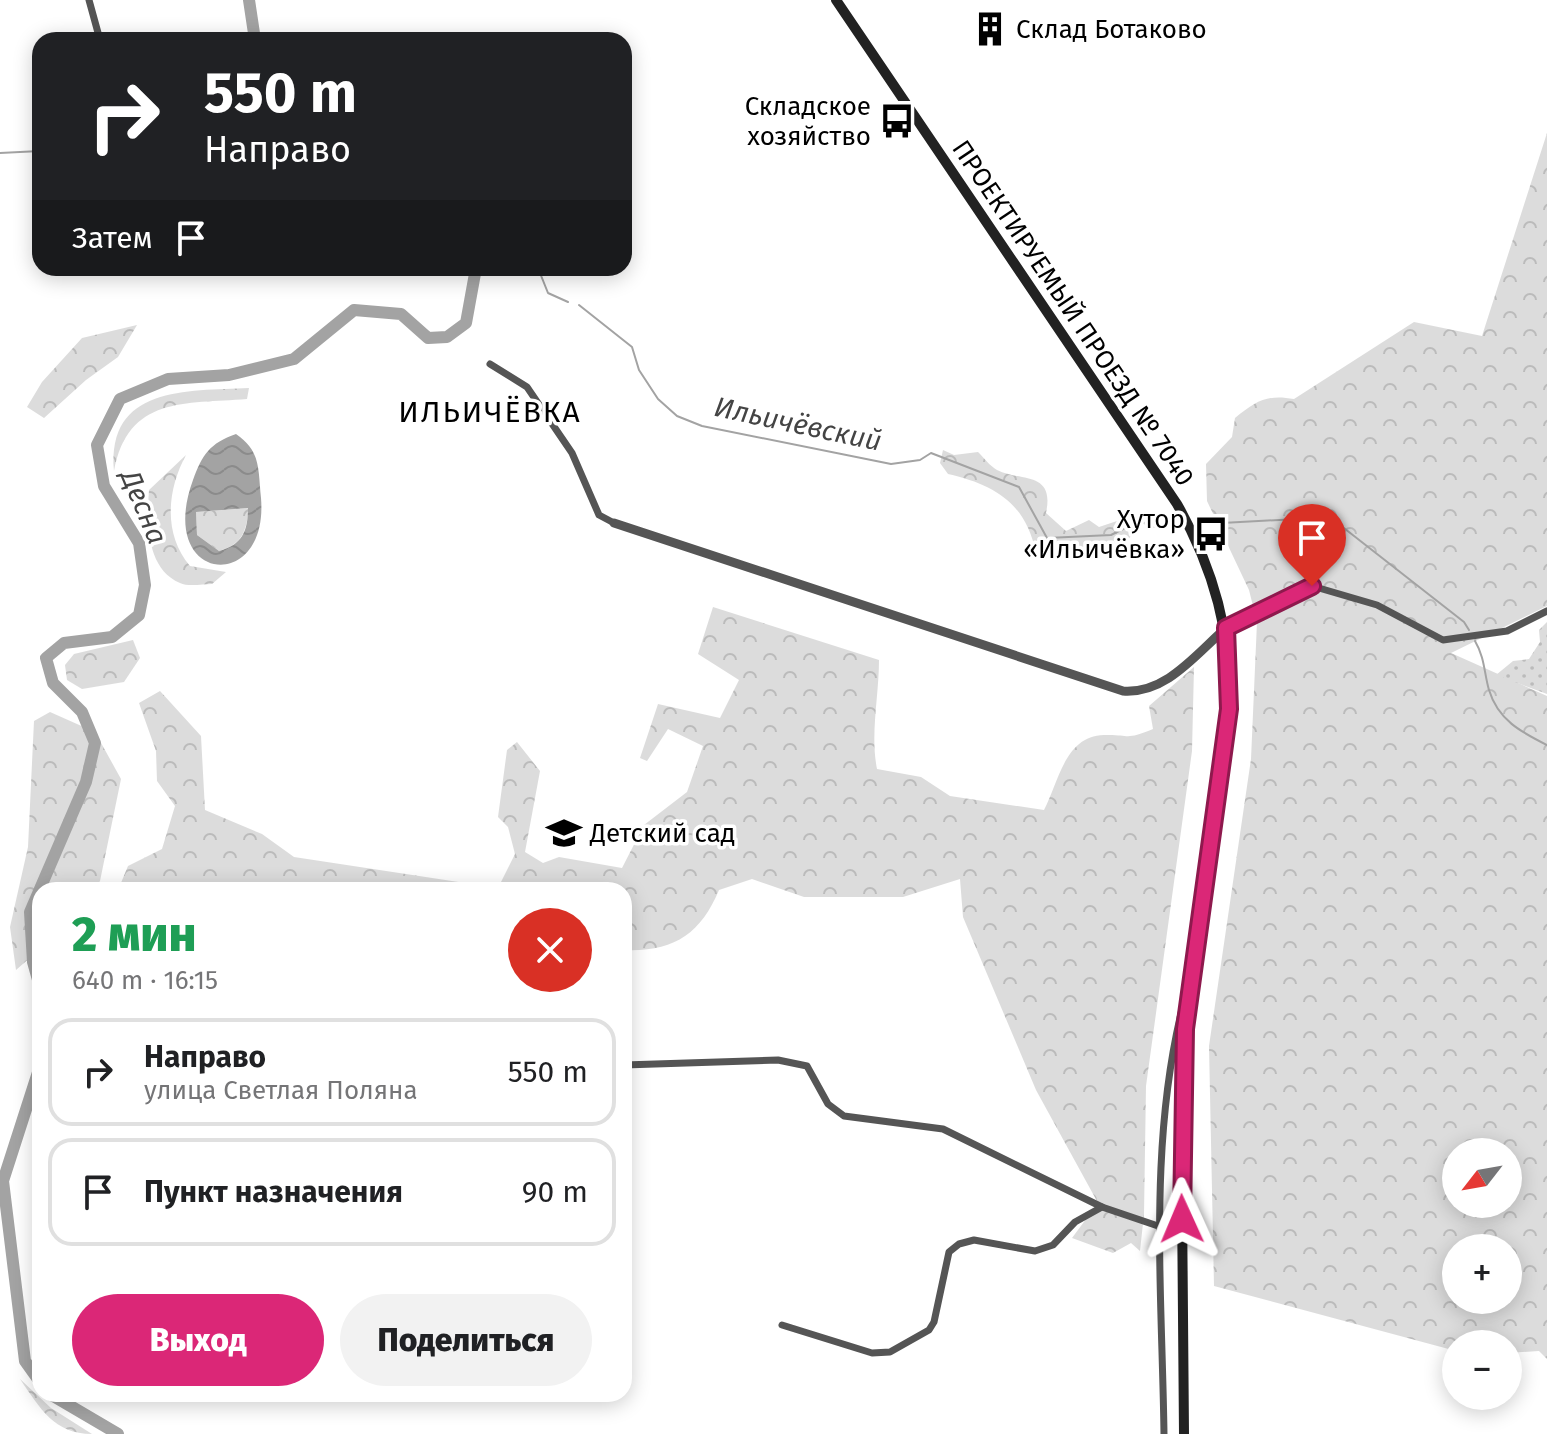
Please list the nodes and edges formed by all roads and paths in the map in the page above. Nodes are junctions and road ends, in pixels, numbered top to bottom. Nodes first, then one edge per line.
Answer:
1 (89, 0) edge
2 (836, 0) edge
3 (98, 32) edge
4 (490, 364) dead end
5 (614, 523) joint
6 (1547, 611) edge
7 (1226, 628) junction
8 (1192, 972) junction
9 (632, 1065) edge
10 (1102, 1207) junction
11 (1161, 1227) junction
12 (782, 1325) dead end
13 (1164, 1434) edge
14 (1184, 1434) edge

1 - 3 street
2 - 7 main road, ПРОЕКТИРУЕМЫЙ ПРОЕЗД № 7040
4 - 5 street
5 - 7 street
6 - 7 street
7 - 8 main road, ПРОЕКТИРУЕМЫЙ ПРОЕЗД № 7040
8 - 11 street
8 - 14 main road, ПРОЕКТИРУЕМЫЙ ПРОЕЗД № 7040
9 - 10 street
10 - 11 street
10 - 12 street
11 - 13 street

